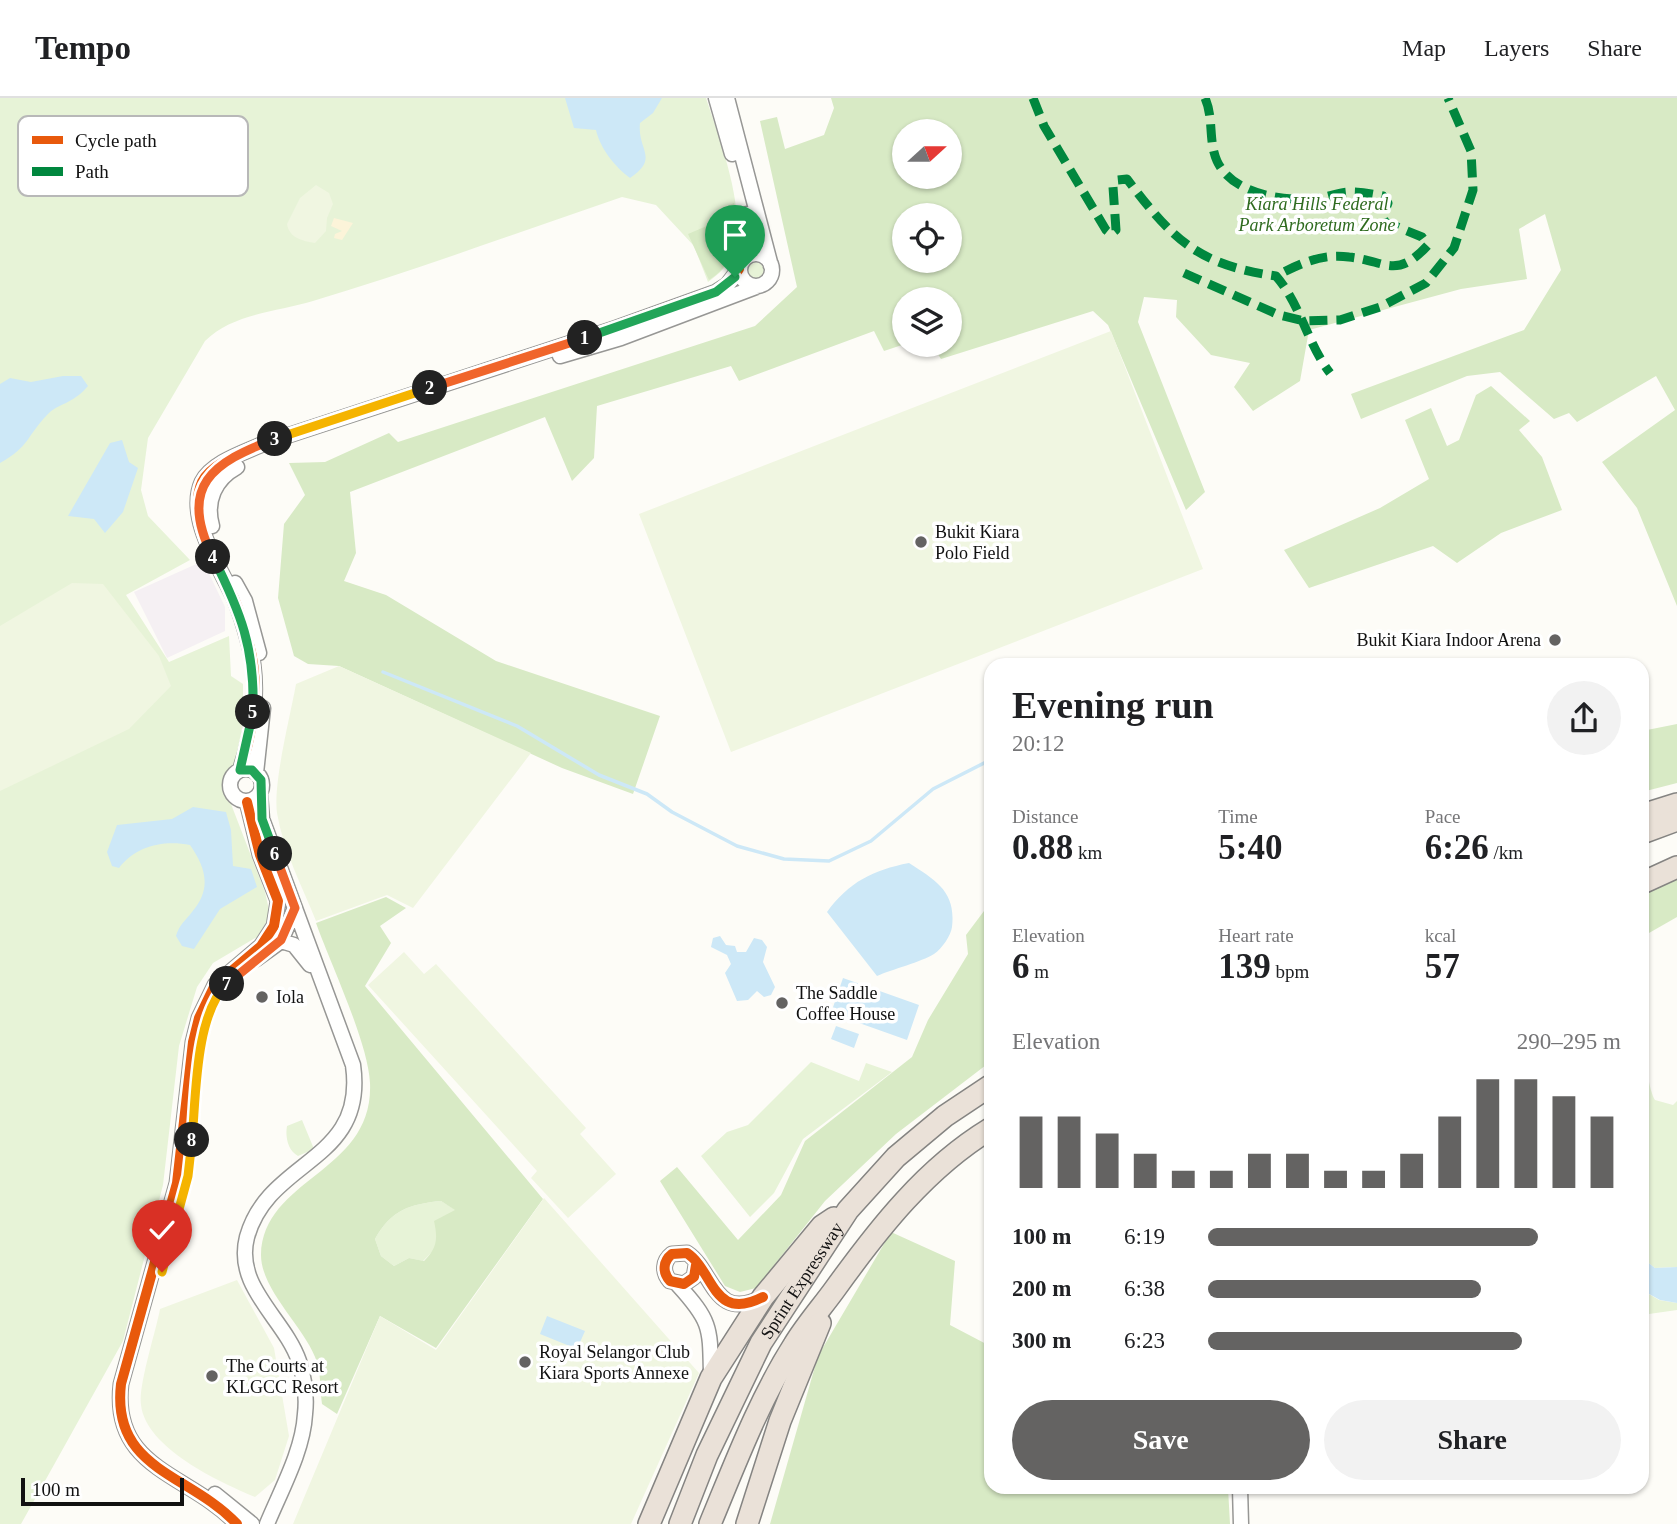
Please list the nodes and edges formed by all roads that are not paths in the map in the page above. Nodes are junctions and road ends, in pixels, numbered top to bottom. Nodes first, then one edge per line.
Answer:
1 (716, 98) edge
2 (727, 98) edge
3 (743, 263) junction
4 (771, 266) junction
5 (756, 287) junction
6 (240, 770) junction
7 (256, 773) junction
8 (253, 798) junction
9 (1677, 804) edge
10 (1649, 813) edge
11 (1677, 820) edge
12 (1649, 830) edge
13 (1677, 857) edge
14 (1649, 867) edge
15 (1677, 867) edge
16 (1649, 880) edge
17 (295, 908) junction
18 (281, 940) junction
19 (321, 980) junction
20 (984, 1090) edge
21 (984, 1134) edge
22 (848, 1210) junction
23 (696, 1265) junction
24 (678, 1284) junction
25 (837, 1286) junction
26 (763, 1297) junction
27 (711, 1378) junction
28 (1240, 1494) edge
29 (237, 1524) edge
30 (251, 1524) edge
31 (267, 1524) edge
32 (649, 1524) edge
33 (680, 1524) edge
34 (710, 1524) edge
35 (747, 1524) edge
36 (1241, 1524) edge

1 - 3 street
2 - 4 street
3 - 4 street
3 - 5 street
3 - 6 street
4 - 5 street
5 - 7 street
6 - 7 street
6 - 8 street
7 - 8 street
8 - 17 street
8 - 29 street
9 - 10 highway
11 - 12 highway
13 - 14 highway
15 - 16 highway
17 - 18 street
17 - 19 street
18 - 19 street
18 - 30 street
19 - 31 street
20 - 22 highway, Sprint Expressway
21 - 25 highway, Sprint Expressway
22 - 26 highway
22 - 33 highway, Sprint Expressway
23 - 24 street
23 - 24 street
23 - 26 street
24 - 27 street
25 - 34 highway, Sprint Expressway
25 - 35 highway
26 - 27 highway
27 - 32 highway
28 - 36 street

